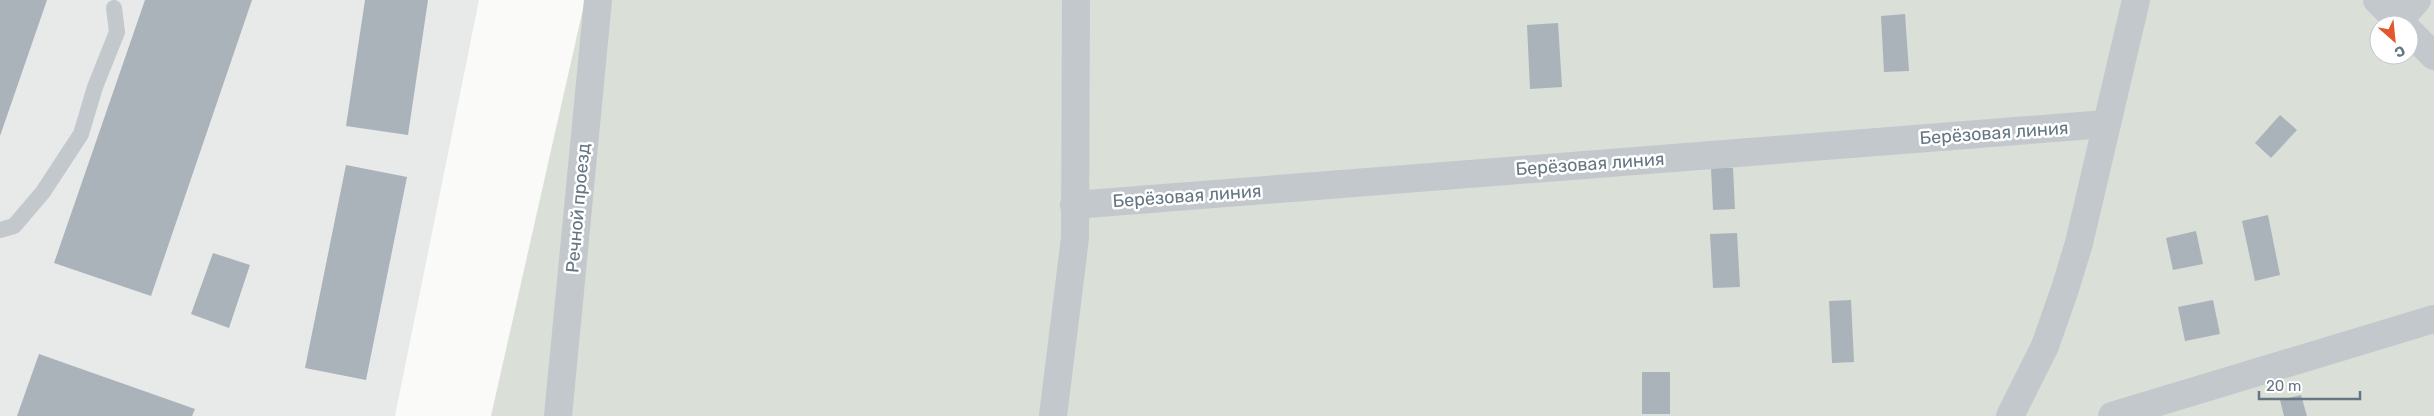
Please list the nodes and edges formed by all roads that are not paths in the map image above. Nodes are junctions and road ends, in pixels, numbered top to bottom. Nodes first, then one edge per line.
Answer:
1 (598, 0) edge
2 (1076, 0) edge
3 (2136, 0) edge
4 (2377, 0) edge
5 (2417, 0) edge
6 (114, 8) dead end
7 (2392, 15) edge
8 (2409, 15) edge
9 (2419, 41) edge
10 (2434, 56) edge
11 (2106, 124) junction
12 (1074, 205) junction
13 (0, 230) edge
14 (2434, 319) edge
15 (558, 416) edge
16 (1053, 416) edge
17 (2010, 416) edge
18 (2112, 416) edge

1 - 15 street, Речной проезд
2 - 12 street
3 - 11 street
4 - 7 street
5 - 8 street
6 - 13 lane
9 - 10 street
11 - 12 street, Берёзовая линия
11 - 17 street
12 - 16 street
14 - 18 street

